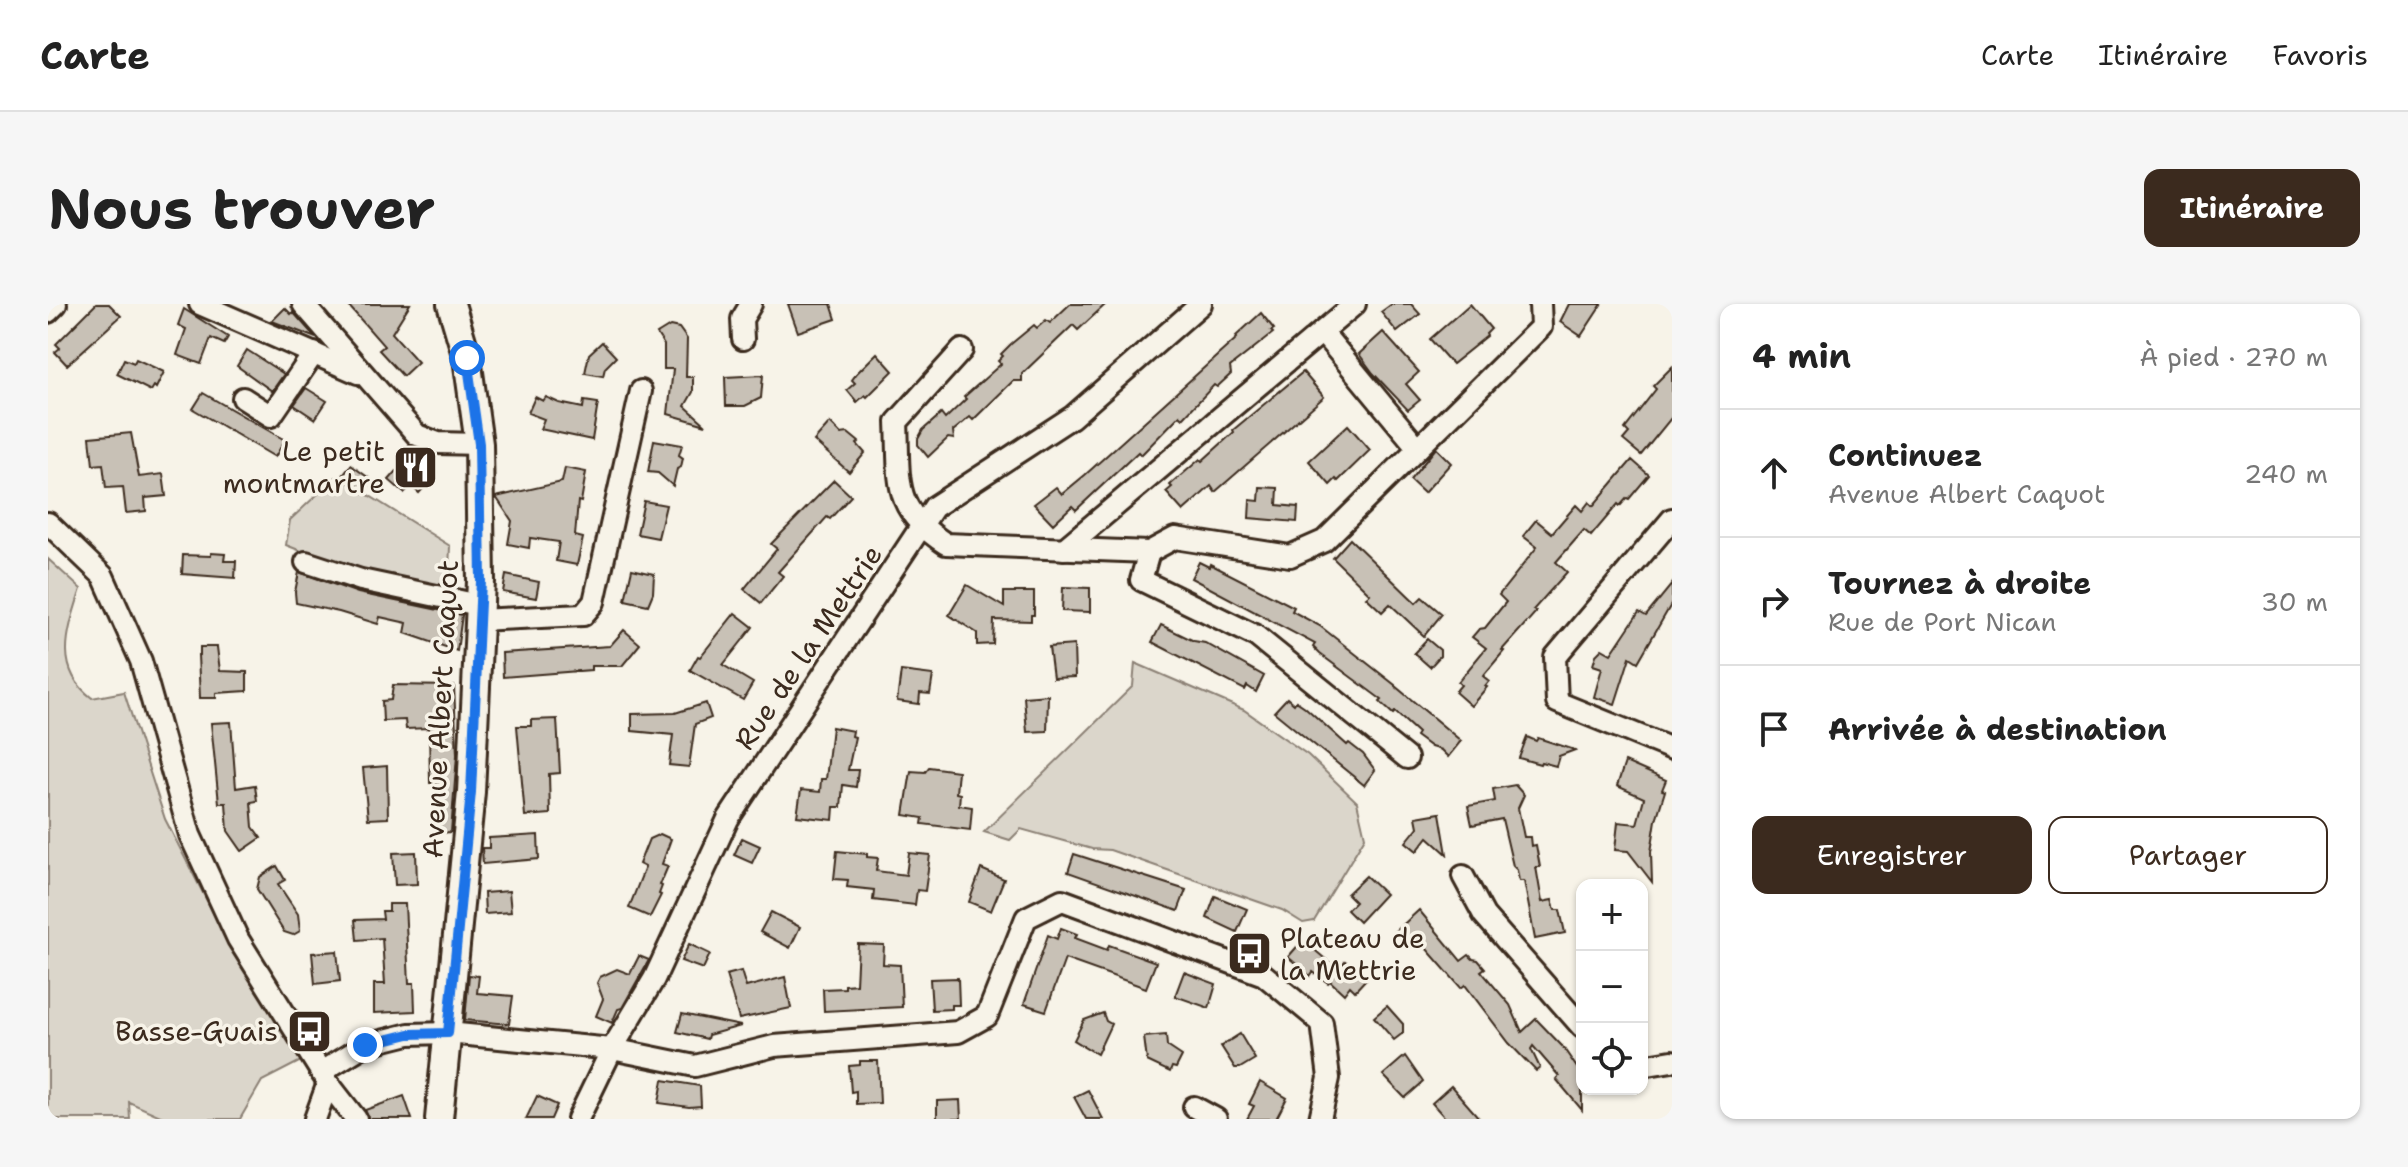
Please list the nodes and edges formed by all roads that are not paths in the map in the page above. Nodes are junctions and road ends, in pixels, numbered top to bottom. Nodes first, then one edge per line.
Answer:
1 (56, 304) edge
2 (200, 304) edge
3 (303, 304) edge
4 (451, 304) edge
5 (751, 304) edge
6 (1201, 304) edge
7 (1355, 304) edge
8 (1540, 304) edge
9 (48, 312) edge
10 (1322, 332) junction
11 (743, 339) dead end
12 (962, 350) dead end
13 (314, 353) junction
14 (365, 376) junction
15 (641, 391) dead end
16 (243, 398) dead end
17 (479, 444) junction
18 (1418, 448) junction
19 (1672, 519) edge
20 (48, 523) edge
21 (922, 528) junction
22 (1064, 549) junction
23 (1149, 552) junction
24 (306, 562) dead end
25 (479, 612) junction
26 (1672, 749) edge
27 (1407, 758) dead end
28 (1463, 876) dead end
29 (1578, 1023) edge
30 (448, 1033) junction
31 (612, 1049) junction
32 (1672, 1061) edge
33 (1648, 1065) edge
34 (325, 1078) junction
35 (1194, 1107) dead end
36 (315, 1119) edge
37 (356, 1119) edge
38 (439, 1119) edge
39 (578, 1119) edge
40 (1216, 1119) edge
41 (1320, 1119) edge

1 - 9 street
2 - 13 street
3 - 14 street
4 - 17 main road, Avenue Albert Caquot
5 - 11 street
6 - 21 street, Rue de la Mettrie
7 - 10 street
8 - 18 street
10 - 18 street
10 - 22 street
12 - 21 street
13 - 14 street
13 - 16 street
14 - 17 street
15 - 25 street
17 - 25 main road, Avenue Albert Caquot
18 - 23 street
19 - 26 street
20 - 34 street
21 - 22 street
21 - 31 street, Rue de la Mettrie
22 - 23 street
23 - 27 street
24 - 25 street
25 - 30 main road, Avenue Albert Caquot
28 - 29 street
30 - 31 street
30 - 34 street
30 - 38 main road, Avenue Albert Caquot
31 - 39 street, Rue de la Mettrie
31 - 41 street
32 - 33 street
34 - 36 street
34 - 37 street
35 - 40 street

